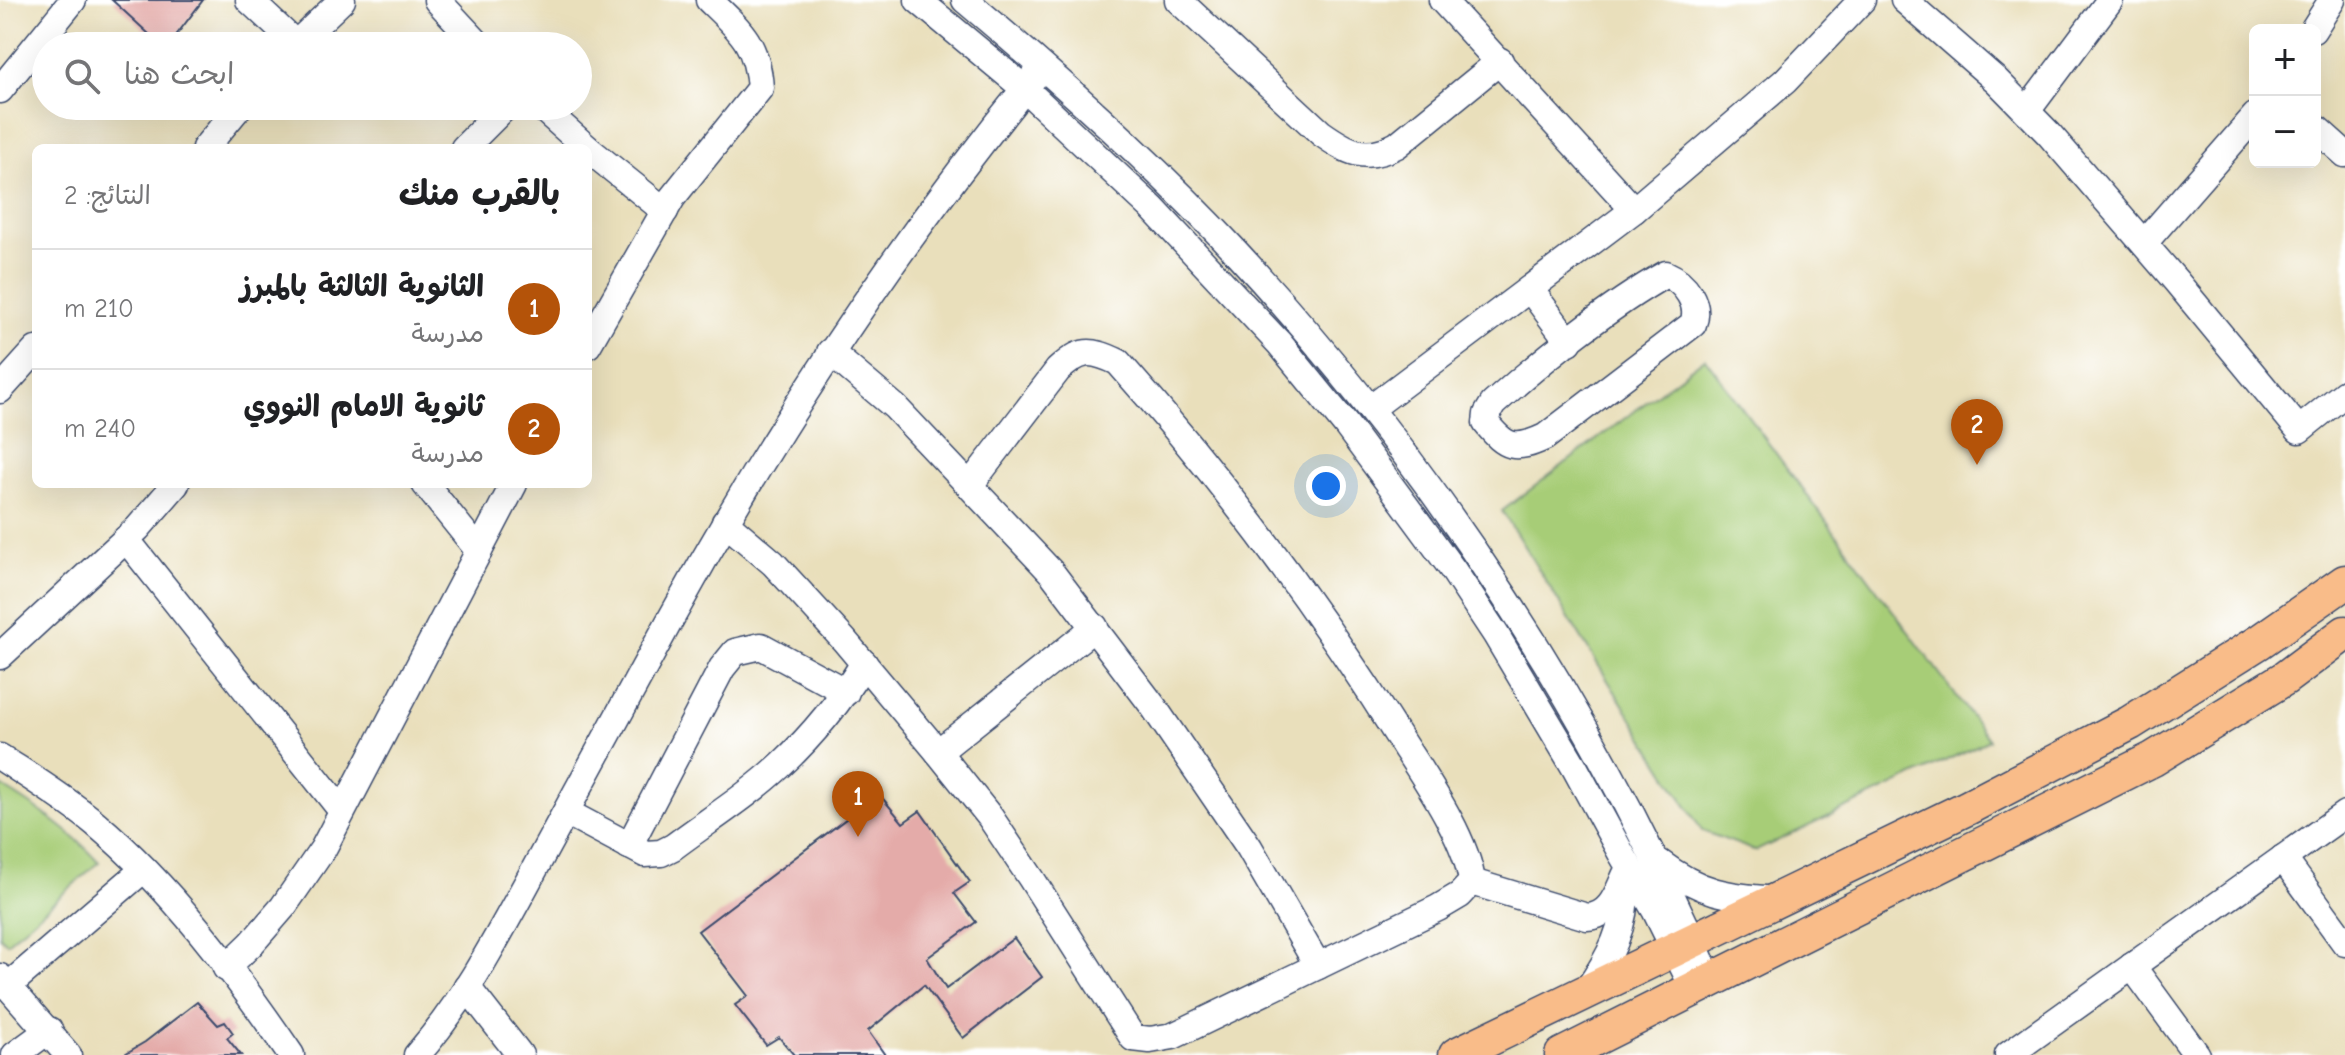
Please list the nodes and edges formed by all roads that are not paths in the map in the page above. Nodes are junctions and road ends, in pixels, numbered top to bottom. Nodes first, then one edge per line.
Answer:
1 (249, 0) edge
2 (342, 0) edge
3 (437, 0) edge
4 (709, 0) edge
5 (918, 0) edge
6 (965, 0) edge
7 (1178, 0) edge
8 (1442, 0) edge
9 (1862, 0) edge
10 (1904, 0) edge
11 (2110, 0) edge
12 (2332, 0) edge
13 (67, 2) edge
14 (2317, 24) edge
15 (44, 32) edge
16 (282, 32) edge
17 (309, 32) edge
18 (467, 32) edge
19 (32, 48) edge
20 (1500, 61) junction
21 (1043, 68) junction
22 (1025, 89) junction
23 (0, 90) edge
24 (2027, 111) junction
25 (228, 120) edge
26 (492, 120) edge
27 (556, 120) edge
28 (2249, 123) edge
29 (2321, 132) edge
30 (208, 144) edge
31 (468, 144) edge
32 (583, 144) edge
33 (592, 151) edge
34 (2345, 154) edge
35 (1634, 210) junction
36 (665, 211) junction
37 (2144, 243) junction
38 (1530, 289) junction
39 (592, 338) edge
40 (1569, 342) junction
41 (830, 352) junction
42 (32, 354) edge
43 (0, 390) edge
44 (2345, 393) edge
45 (1370, 409) junction
46 (970, 485) junction
47 (172, 488) edge
48 (428, 488) edge
49 (512, 488) edge
50 (725, 522) junction
51 (126, 539) junction
52 (479, 551) junction
53 (2345, 582) edge
54 (1095, 627) junction
55 (2345, 633) edge
56 (0, 656) edge
57 (864, 663) junction
58 (846, 692) junction
59 (938, 752) junction
60 (0, 757) edge
61 (342, 811) junction
62 (566, 812) junction
63 (2345, 814) edge
64 (629, 846) junction
65 (2283, 858) junction
66 (1655, 859) junction
67 (1623, 865) junction
68 (144, 869) junction
69 (1472, 882) junction
70 (1778, 900) junction
71 (1587, 917) junction
72 (2345, 943) edge
73 (1684, 945) junction
74 (1318, 966) junction
75 (2132, 966) junction
76 (226, 968) junction
77 (1595, 980) junction
78 (5, 981) edge
79 (1702, 985) junction
80 (467, 987) junction
81 (49, 1030) junction
82 (15, 1055) edge
83 (68, 1055) edge
84 (291, 1055) edge
85 (417, 1055) edge
86 (520, 1055) edge
87 (1456, 1055) edge
88 (1562, 1055) edge
89 (2008, 1055) edge
90 (2197, 1055) edge

1 - 16 street
2 - 17 street
3 - 18 street
4 - 36 street
5 - 22 street
6 - 21 street
7 - 20 street
8 - 20 street
9 - 35 street
10 - 24 street
11 - 24 street
12 - 14 street
13 - 15 street
19 - 23 street
20 - 35 street
21 - 22 street
21 - 45 street
22 - 41 street
22 - 67 street
24 - 37 street
25 - 30 street
26 - 31 street
27 - 32 street
28 - 37 street
29 - 34 street
33 - 36 street
35 - 38 street
36 - 39 street
37 - 44 street
38 - 40 street
38 - 45 street
40 - 40 street
41 - 46 street
41 - 50 street
42 - 43 street
45 - 66 street
46 - 54 street
46 - 69 street
47 - 51 street
48 - 52 street
49 - 52 street
50 - 57 street
50 - 62 street
51 - 56 street
51 - 61 street
52 - 61 street
53 - 70 main road
54 - 59 street
54 - 74 street
55 - 79 main road
57 - 58 street
57 - 59 street
58 - 64 street
58 - 64 street
59 - 74 street
60 - 68 street
61 - 76 street
62 - 64 street
62 - 80 street
63 - 65 street
65 - 72 street
65 - 75 street
66 - 70 street
66 - 73 street
67 - 71 street
67 - 73 street
67 - 77 street
68 - 76 street
68 - 78 street
69 - 71 street
69 - 74 street
70 - 73 main road
71 - 77 street
73 - 77 main road
73 - 79 street
75 - 89 street
75 - 90 street
76 - 84 street
77 - 87 main road
78 - 81 street
79 - 88 main road
80 - 85 street
80 - 86 street
81 - 82 street
81 - 83 street

